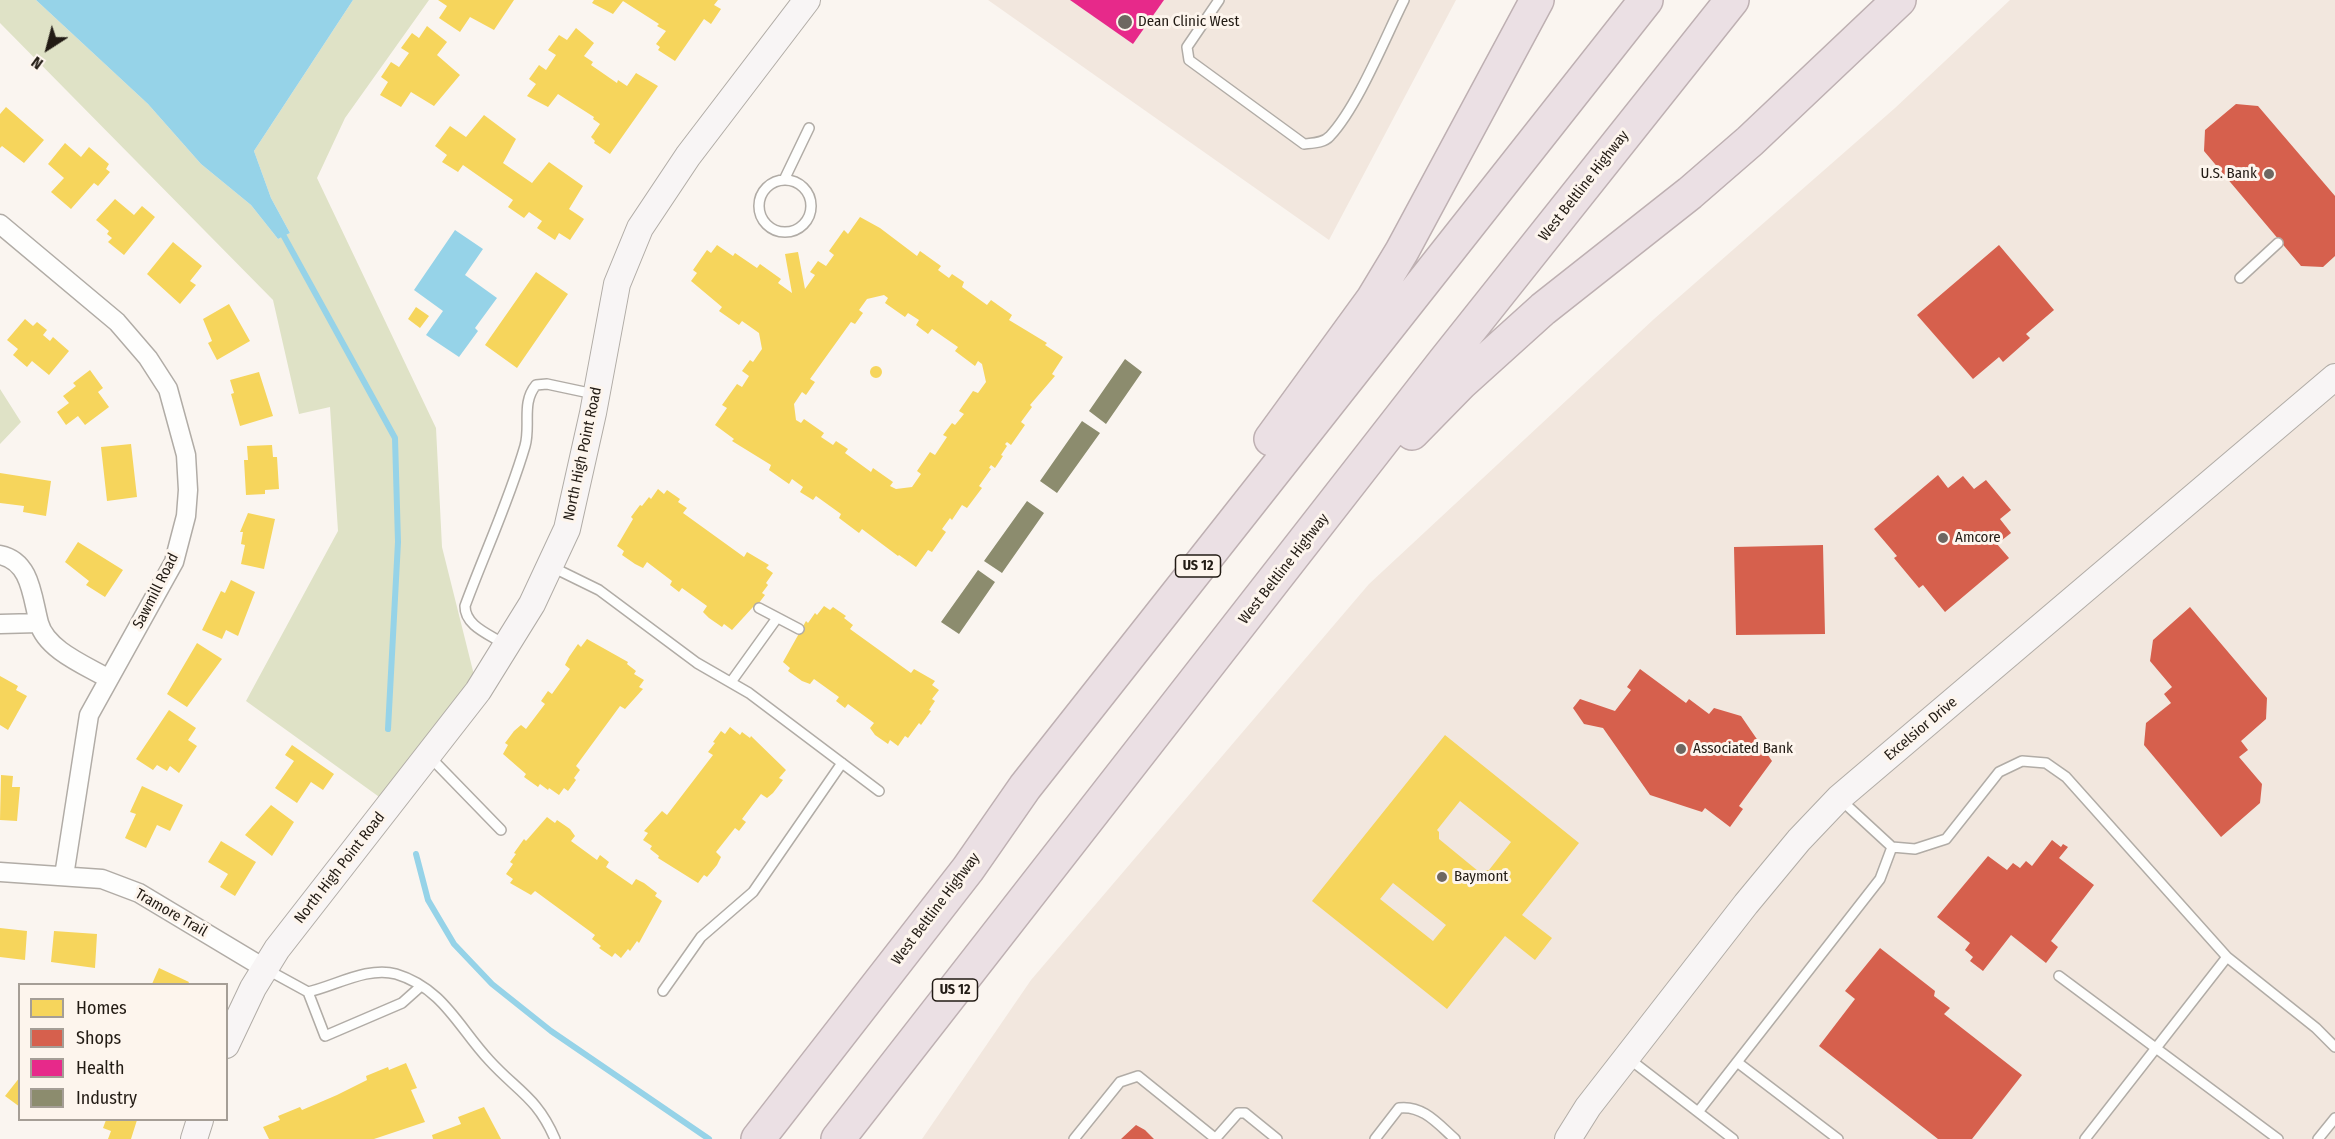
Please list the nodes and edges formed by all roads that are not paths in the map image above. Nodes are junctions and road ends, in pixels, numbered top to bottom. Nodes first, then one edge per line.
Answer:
1 (807, 0) edge
2 (1219, 0) edge
3 (1404, 0) edge
4 (1537, 0) edge
5 (1646, 0) edge
6 (1732, 0) edge
7 (1899, 0) edge
8 (809, 128) dead end
9 (784, 180) junction
10 (0, 224) edge
11 (2278, 243) dead end
12 (2240, 278) dead end
13 (2335, 377) edge
14 (597, 394) junction
15 (0, 555) edge
16 (550, 566) junction
17 (759, 608) dead end
18 (777, 618) junction
19 (39, 623) junction
20 (0, 624) edge
21 (799, 629) dead end
22 (508, 646) junction
23 (1203, 675) junction
24 (109, 679) junction
25 (731, 681) junction
26 (428, 755) junction
27 (842, 763) junction
28 (1025, 786) junction
29 (879, 791) dead end
30 (1839, 798) junction
31 (501, 830) dead end
32 (1892, 847) junction
33 (0, 872) edge
34 (64, 876) junction
35 (2227, 957) junction
36 (264, 968) junction
37 (2059, 976) dead end
38 (421, 986) junction
39 (663, 991) dead end
40 (308, 992) junction
41 (228, 1041) edge
42 (2157, 1046) junction
43 (2335, 1047) edge
44 (1627, 1058) junction
45 (1737, 1062) junction
46 (1698, 1112) junction
47 (2335, 1118) edge
48 (199, 1121) edge
49 (194, 1139) edge
50 (555, 1139) edge
51 (758, 1139) edge
52 (838, 1139) edge
53 (1074, 1139) edge
54 (1216, 1139) edge
55 (1277, 1139) edge
56 (1375, 1139) edge
57 (1455, 1139) edge
58 (1568, 1139) edge
59 (1733, 1139) edge
60 (1838, 1139) edge
61 (2085, 1139) edge
62 (2278, 1139) edge
63 (2318, 1139) edge

1 - 14 street, North High Point Road
2 - 3 lane
4 - 28 highway
5 - 28 highway, West Beltline Highway / US 12
6 - 23 highway, West Beltline Highway / US 12
7 - 23 highway
8 - 9 lane
9 - 9 lane
10 - 24 street, Sawmill Road
11 - 12 lane
13 - 30 street, Excelsior Drive
14 - 16 street, North High Point Road
14 - 22 lane
15 - 19 street
16 - 22 street, North High Point Road
16 - 25 lane
17 - 18 lane
18 - 21 lane
18 - 25 lane
19 - 20 street
19 - 24 street
22 - 26 street, North High Point Road
23 - 52 highway, West Beltline Highway / US 12
24 - 34 street, Sawmill Road
25 - 27 lane
26 - 31 lane
26 - 36 street, North High Point Road
27 - 29 lane
27 - 39 lane
28 - 51 highway, West Beltline Highway / US 12
30 - 32 lane
30 - 44 street, Excelsior Drive
32 - 35 lane
32 - 45 lane
33 - 34 street, Tramore Trail
34 - 36 street, Tramore Trail
35 - 42 lane
35 - 43 lane
36 - 40 lane
36 - 41 street, North High Point Road
37 - 42 lane
38 - 40 lane
38 - 40 lane
38 - 50 lane
42 - 61 lane
42 - 62 lane
44 - 46 lane
44 - 58 street, Excelsior Drive
45 - 46 lane
45 - 60 lane
46 - 59 lane
47 - 63 lane
48 - 49 street
53 - 54 lane
54 - 55 lane
56 - 57 lane

